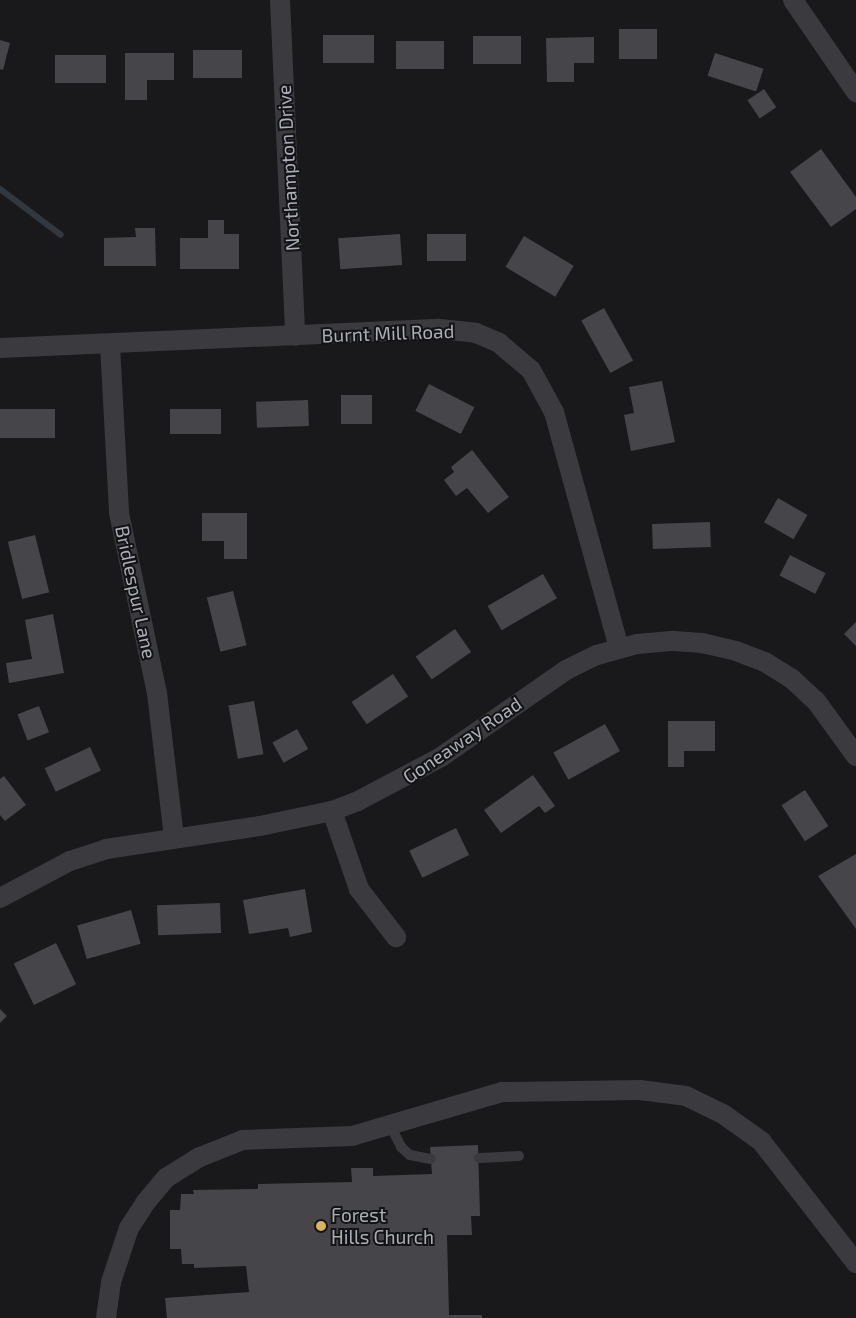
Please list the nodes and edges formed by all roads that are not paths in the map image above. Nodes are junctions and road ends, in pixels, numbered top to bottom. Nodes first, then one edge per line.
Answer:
1 (280, 0) edge
2 (793, 0) edge
3 (856, 92) edge
4 (295, 336) junction
5 (110, 345) junction
6 (0, 348) edge
7 (619, 648) junction
8 (856, 756) edge
9 (332, 811) junction
10 (174, 838) junction
11 (0, 898) edge
12 (396, 937) dead end
13 (390, 1125) junction
14 (519, 1156) dead end
15 (479, 1158) dead end
16 (431, 1159) dead end
17 (856, 1263) edge
18 (106, 1318) edge

1 - 4 street, Northampton Drive
2 - 3 street
4 - 5 street, Burnt Mill Road
4 - 7 street, Burnt Mill Road
5 - 6 street, Burnt Mill Road
5 - 10 street, Bridlespur Lane
7 - 8 street, Goneaway Road
7 - 9 street, Goneaway Road
9 - 10 street, Goneaway Road
9 - 12 street
10 - 11 street, Goneaway Road
13 - 16 lane
13 - 17 street
13 - 18 street
14 - 15 lane

